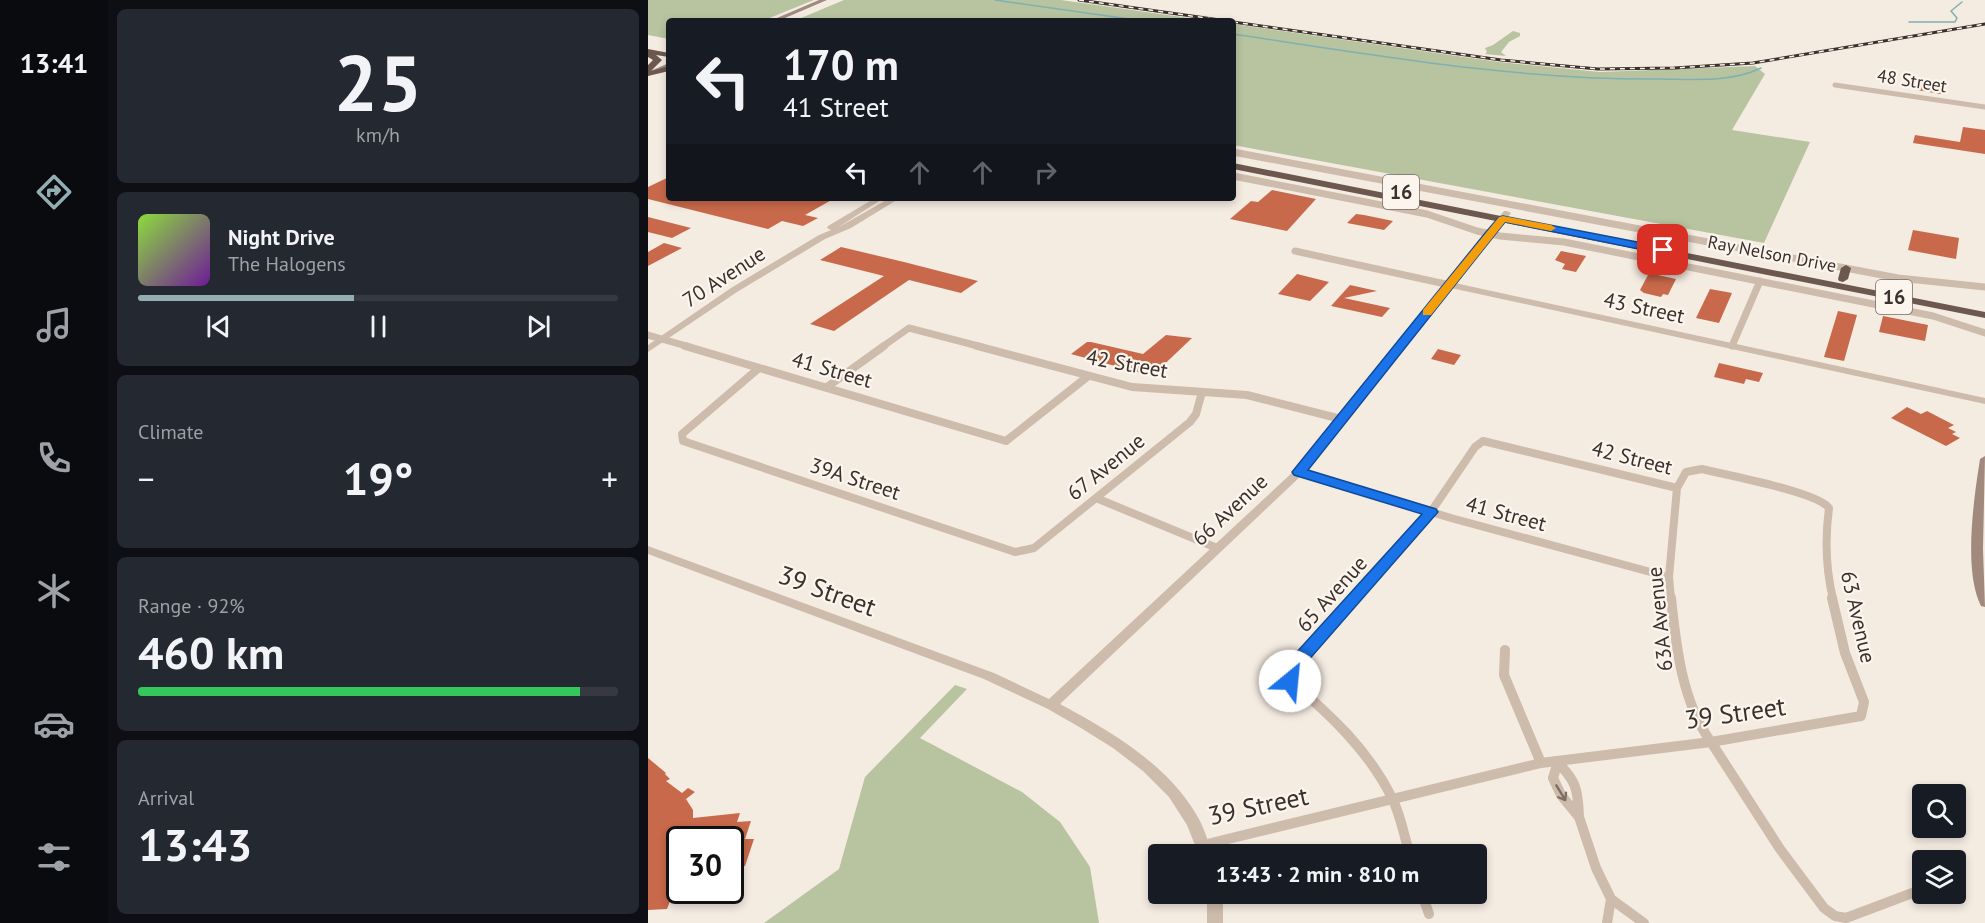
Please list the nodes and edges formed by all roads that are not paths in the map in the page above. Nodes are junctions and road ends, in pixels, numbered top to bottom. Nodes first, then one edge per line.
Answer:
1 (824, 0) edge
2 (780, 18) edge
3 (648, 46) edge
4 (666, 49) edge
5 (648, 52) edge
6 (666, 55) edge
7 (666, 66) edge
8 (648, 72) edge
9 (1835, 85) dead end
10 (1985, 107) edge
11 (1236, 153) edge
12 (1236, 161) edge
13 (1236, 167) edge
14 (1236, 177) edge
15 (875, 201) edge
16 (891, 201) edge
17 (1505, 216) junction
18 (1490, 234) junction
19 (822, 237) junction
20 (1295, 251) dead end
21 (1845, 274) junction
22 (1760, 281) junction
23 (1450, 285) junction
24 (1985, 287) edge
25 (1985, 306) edge
26 (1985, 315) edge
27 (1985, 333) edge
28 (648, 335) edge
29 (662, 339) junction
30 (1732, 346) junction
31 (648, 349) edge
32 (759, 368) junction
33 (1087, 376) junction
34 (827, 387) junction
35 (1202, 392) junction
36 (1985, 401) edge
37 (1341, 419) junction
38 (1483, 441) joint
39 (1985, 459) edge
40 (1299, 472) junction
41 (1677, 488) junction
42 (1096, 498) junction
43 (1829, 508) joint
44 (1431, 512) junction
45 (1217, 548) junction
46 (648, 550) edge
47 (1015, 552) joint
48 (1669, 577) junction
49 (1985, 603) edge
50 (1505, 650) dead end
51 (1051, 705) junction
52 (1848, 720) joint
53 (1710, 742) junction
54 (1541, 763) junction
55 (1556, 763) junction
56 (1392, 799) junction
57 (1579, 817) junction
58 (1201, 844) edge
59 (1226, 844) edge
60 (1406, 844) edge
61 (1912, 893) edge
62 (1611, 899) junction
63 (1215, 904) edge
64 (1425, 904) edge
65 (1428, 914) dead end
66 (1215, 923) edge
67 (1607, 923) edge
68 (1644, 923) edge

1 - 2 main road
3 - 4 highway
5 - 6 highway
5 - 8 highway
7 - 8 highway
9 - 10 street, 48 Street
11 - 21 street
12 - 17 highway, Ray Nelson Drive / 16
13 - 17 highway, Ray Nelson Drive / 16
14 - 18 street
15 - 19 street, 70 Avenue
16 - 19 street, 70 Avenue
17 - 18 street, 66 Avenue
17 - 21 highway, Ray Nelson Drive / 16
17 - 26 highway, Ray Nelson Drive / 16
18 - 22 street
18 - 23 street, 66 Avenue
19 - 29 street, 70 Avenue
20 - 23 street, 43 Street
21 - 24 street
21 - 25 highway, Ray Nelson Drive / 16
22 - 27 street
22 - 30 street
23 - 30 street, 43 Street
23 - 37 street, 66 Avenue
28 - 29 street, 41 Street
29 - 31 street, 70 Avenue
29 - 32 street, 41 Street
30 - 36 street, 43 Street
32 - 34 street, 41 Street
32 - 47 street, 39A Street
33 - 34 street, 42 Street
33 - 34 street, 41 Street
33 - 35 street, 42 Street
35 - 37 street, 42 Street
35 - 42 street, 67 Avenue
37 - 40 street, 66 Avenue
38 - 41 street, 42 Street
38 - 44 street, 65 Avenue
39 - 49 main road
40 - 44 street, 41 Street
40 - 45 street, 66 Avenue
41 - 43 street, 42 Street
41 - 48 street, 63A Avenue
42 - 45 street
42 - 47 street, 67 Avenue
43 - 52 street, 63 Avenue
44 - 48 street, 41 Street
44 - 56 street, 65 Avenue
45 - 51 street, 66 Avenue
46 - 51 street, 39 Street
48 - 53 street, 63A Avenue
50 - 54 street
51 - 58 street, 39 Street
52 - 53 street, 39 Street
53 - 55 street, 39 Street
53 - 61 street, 63A Avenue
54 - 55 street, 39 Street
54 - 56 street, 39 Street
55 - 57 street
55 -> 57 street
56 - 59 street, 39 Street
56 - 60 street
57 - 62 street
62 - 67 street
62 - 68 street
63 - 66 street
64 - 65 street

